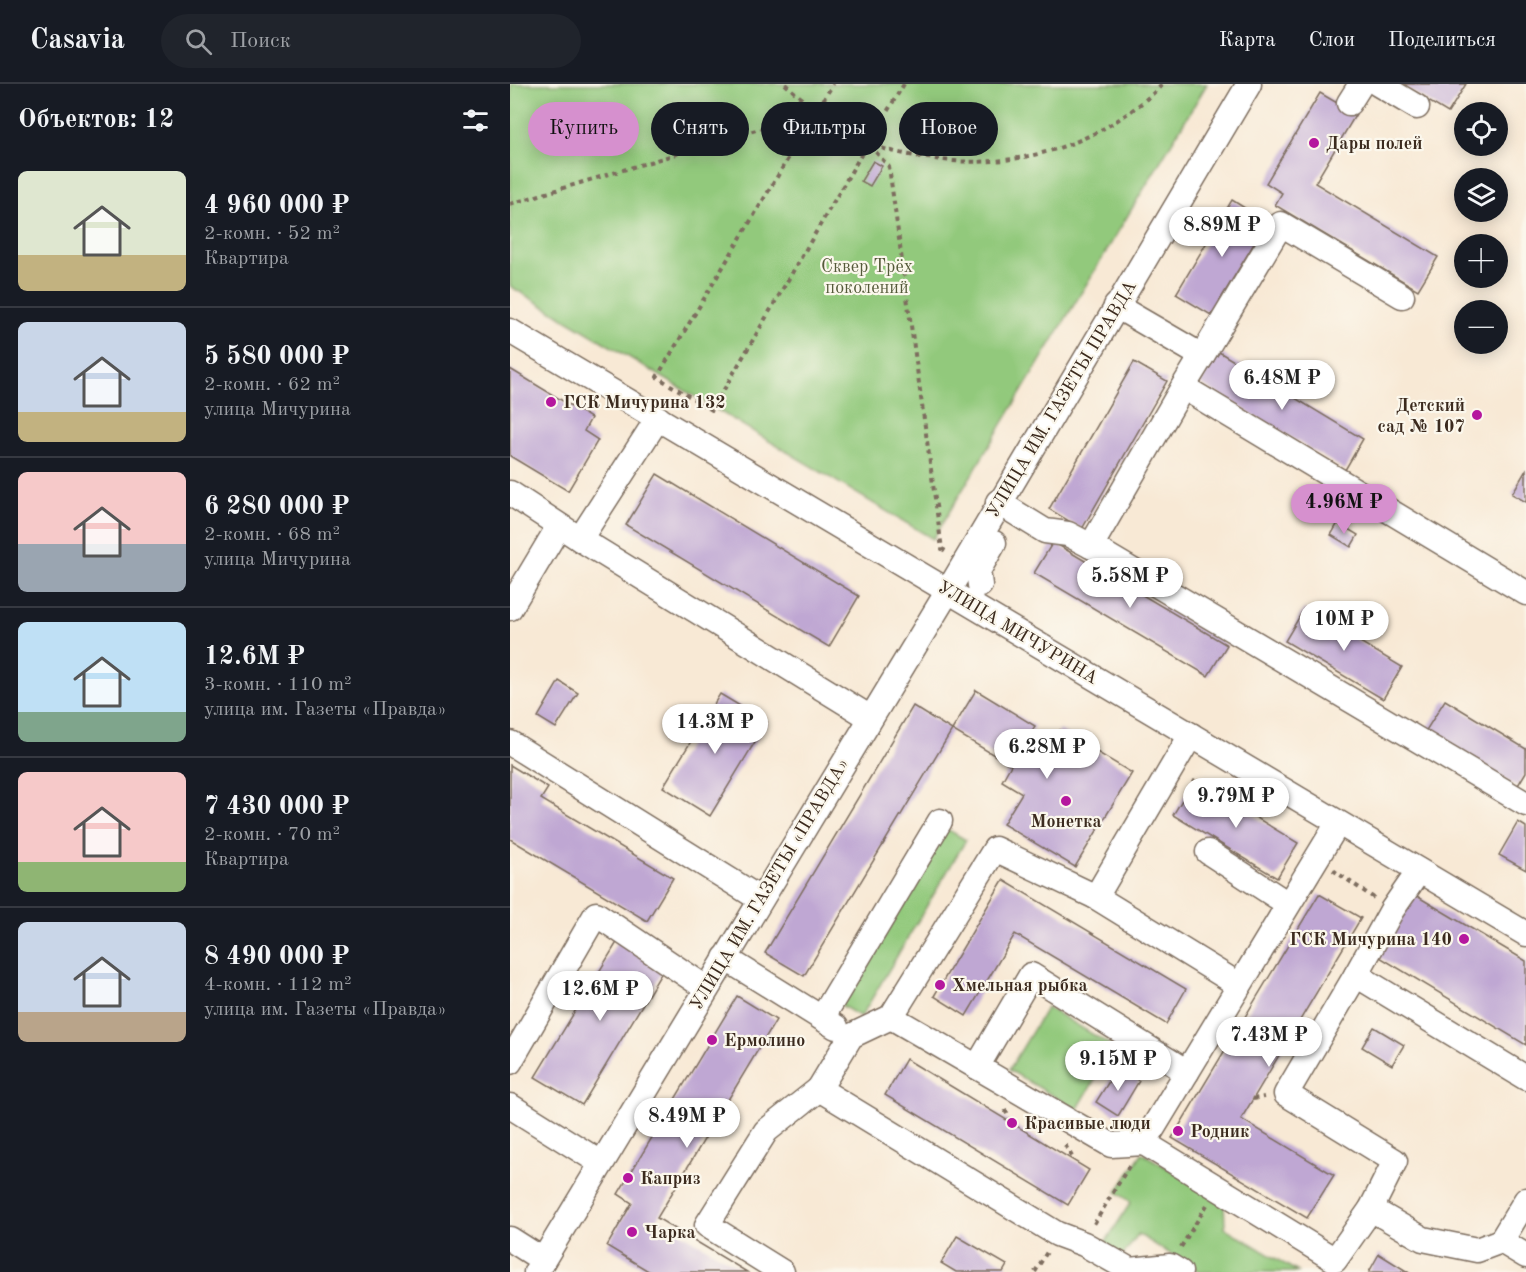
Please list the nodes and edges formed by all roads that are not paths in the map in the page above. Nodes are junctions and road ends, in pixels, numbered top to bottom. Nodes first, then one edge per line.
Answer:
1 (1249, 84) edge
2 (1265, 84) edge
3 (1378, 84) edge
4 (1417, 107) dead end
5 (1402, 296) dead end
6 (1123, 310) junction
7 (510, 331) edge
8 (1202, 356) junction
9 (1183, 387) junction
10 (658, 418) junction
11 (510, 493) edge
12 (1005, 507) junction
13 (559, 526) junction
14 (579, 539) junction
15 (1091, 546) junction
16 (980, 585) dead end
17 (948, 591) junction
18 (1526, 593) edge
19 (510, 608) edge
20 (869, 717) junction
21 (1191, 735) junction
22 (510, 743) edge
23 (1526, 804) edge
24 (940, 821) dead end
25 (1338, 823) junction
26 (1208, 852) dead end
27 (1419, 871) junction
28 (1096, 897) junction
29 (760, 899) junction
30 (1288, 904) junction
31 (1526, 934) edge
32 (725, 957) junction
33 (1356, 975) junction
34 (1239, 985) junction
35 (706, 988) junction
36 (891, 1017) junction
37 (822, 1018) junction
38 (851, 1036) junction
39 (510, 1062) edge
40 (978, 1067) junction
41 (1187, 1072) junction
42 (1526, 1078) edge
43 (819, 1089) junction
44 (510, 1106) edge
45 (1144, 1143) junction
46 (601, 1163) junction
47 (1526, 1200) edge
48 (1371, 1209) junction
49 (510, 1239) edge
50 (1502, 1241) junction
51 (1526, 1256) edge
52 (539, 1266) edge
53 (1329, 1266) edge
54 (1147, 1270) edge
55 (782, 1272) edge
56 (1180, 1272) edge

1 - 6 street, УЛИЦА ИМ. ГАЗЕТЫ ПРАВДА
2 - 6 street
3 - 4 street
5 - 8 street
6 - 8 street
6 - 12 street, УЛИЦА ИМ. ГАЗЕТЫ ПРАВДА
7 - 10 street, УЛИЦА МИЧУРИНА
8 - 9 street
9 - 15 street
9 - 18 street
10 - 14 street
10 - 17 street, УЛИЦА МИЧУРИНА
11 - 13 street
12 - 15 street
12 - 16 street
12 - 17 street, УЛИЦА ИМ. ГАЗЕТЫ ПРАВДА
13 - 14 street
13 - 19 street
14 - 20 street
15 - 23 street
17 - 20 street, УЛИЦА ИМ. ГАЗЕТЫ «ПРАВДА»
17 - 21 street, УЛИЦА МИЧУРИНА
20 - 29 street, УЛИЦА ИМ. ГАЗЕТЫ «ПРАВДА»
21 - 25 street, УЛИЦА МИЧУРИНА
21 - 28 street
22 - 29 street
24 - 37 street
25 - 27 street, УЛИЦА МИЧУРИНА
25 - 30 street
26 - 30 street
27 - 31 street, УЛИЦА МИЧУРИНА
27 - 33 street
28 - 34 street
28 - 36 street
29 - 32 street, УЛИЦА ИМ. ГАЗЕТЫ «ПРАВДА»
30 - 34 street
32 - 35 street, УЛИЦА ИМ. ГАЗЕТЫ «ПРАВДА»
32 - 37 street
33 - 42 street
33 - 48 street
34 - 41 street
35 - 39 street
35 - 46 street, УЛИЦА ИМ. ГАЗЕТЫ «ПРАВДА»
36 - 38 street
36 - 40 street
37 - 38 street
38 - 43 street
40 - 41 street
40 - 45 street
41 - 45 street
43 - 54 street
43 - 55 street
44 - 46 street
45 - 53 street
46 - 52 street, УЛИЦА ИМ. ГАЗЕТЫ «ПРАВДА»
47 - 50 street
48 - 50 street
48 - 53 street
49 - 52 street
50 - 51 street
54 - 56 street

